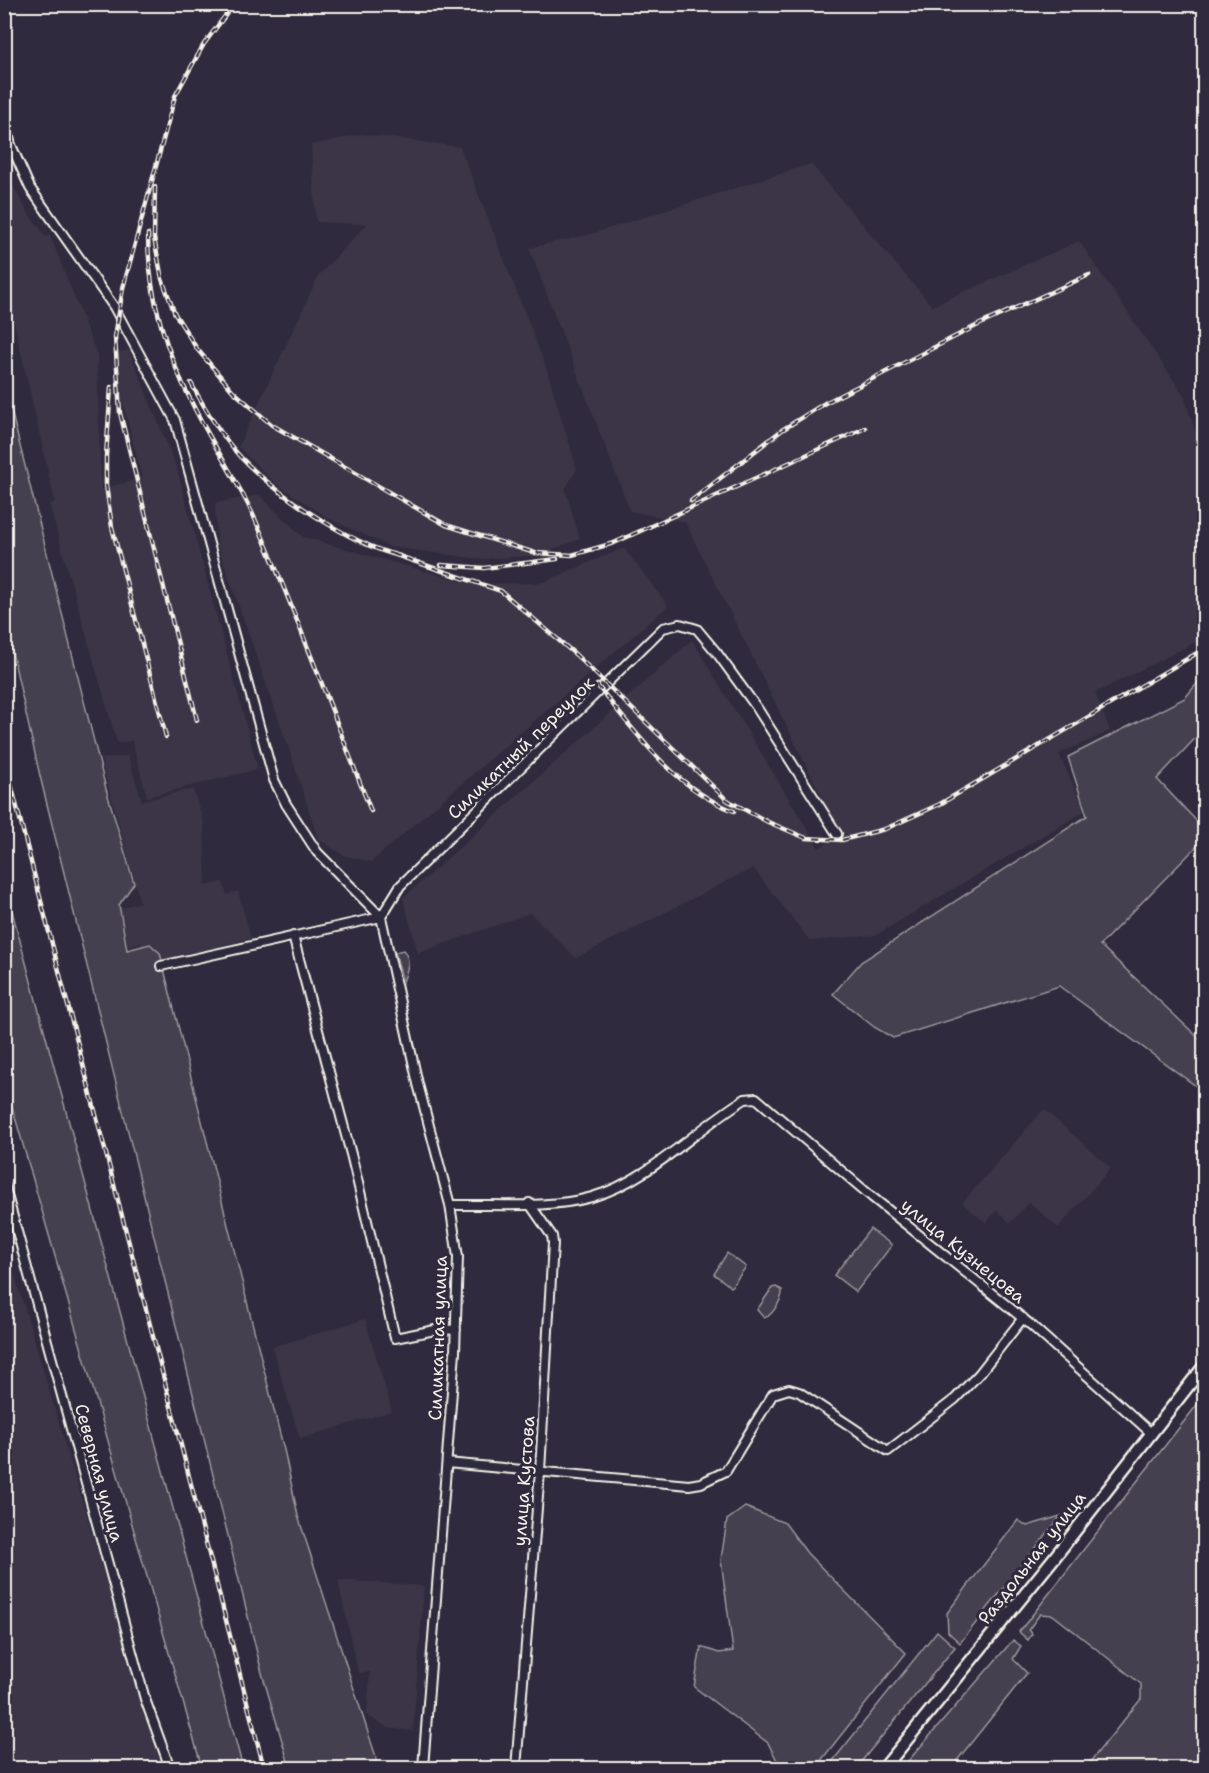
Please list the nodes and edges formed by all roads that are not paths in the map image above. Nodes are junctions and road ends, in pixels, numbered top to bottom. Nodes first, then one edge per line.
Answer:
1 (4, 119) edge
2 (837, 834) dead end
3 (381, 917) junction
4 (293, 936) junction
5 (161, 966) dead end
6 (4, 1184) edge
7 (529, 1203) junction
8 (450, 1205) junction
9 (1023, 1318) junction
10 (456, 1330) junction
11 (1204, 1366) edge
12 (1151, 1432) junction
13 (447, 1463) junction
14 (540, 1471) junction
15 (170, 1768) edge
16 (423, 1768) edge
17 (516, 1768) edge
18 (884, 1768) edge

1 - 3 street
2 - 3 street, Силикатный переулок
3 - 4 street
3 - 8 street, Силикатная улица
4 - 5 street
4 - 10 street
6 - 15 street, Северная улица
7 - 8 street
7 - 9 street, улица Кузнецова
7 - 14 street, улица Кустова
8 - 10 street, Силикатная улица
9 - 12 street, улица Кузнецова
9 - 14 street
10 - 13 street, Силикатная улица
11 - 12 main road, Раздольная улица
12 - 18 main road, Раздольная улица
13 - 14 street
13 - 16 street, Силикатная улица
14 - 17 street, улица Кустова

